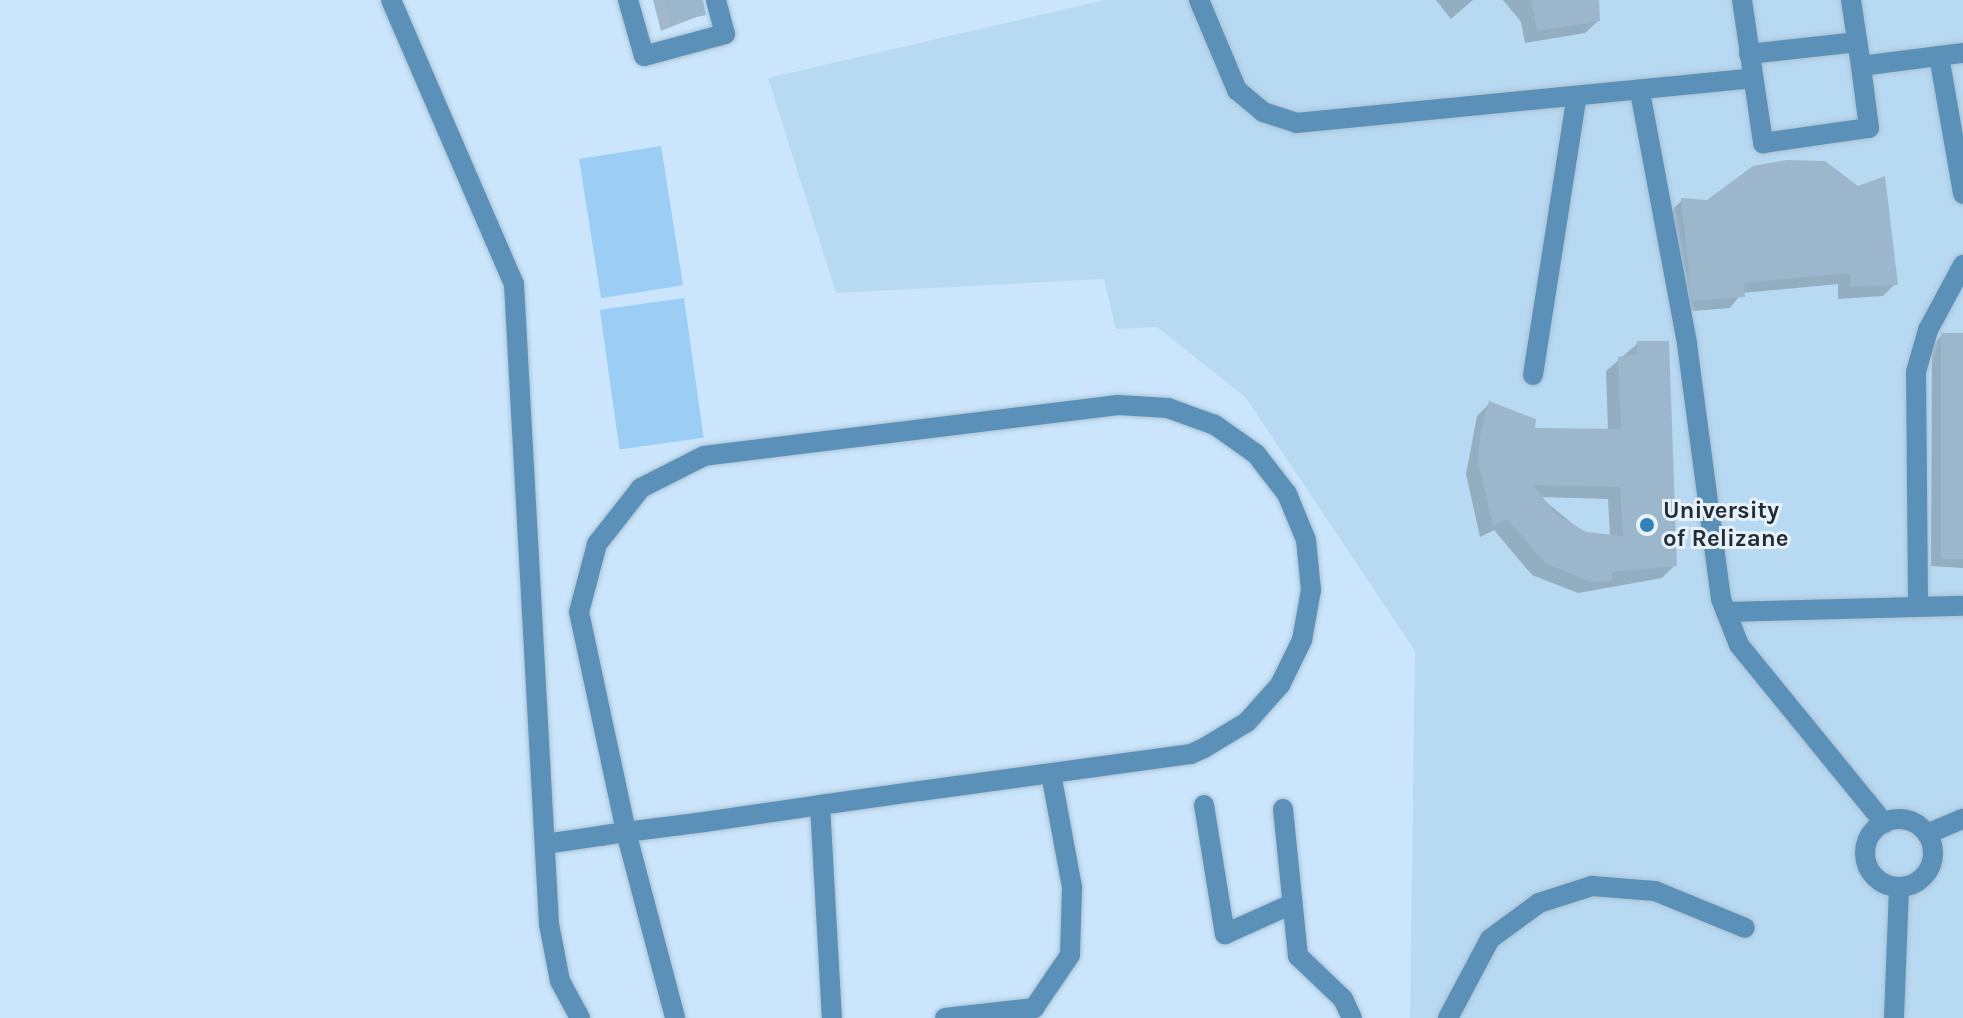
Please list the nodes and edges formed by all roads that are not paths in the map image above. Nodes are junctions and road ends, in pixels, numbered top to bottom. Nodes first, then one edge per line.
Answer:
1 (391, 0) edge
2 (628, 0) edge
3 (716, 0) edge
4 (1199, 0) edge
5 (1742, 0) edge
6 (1851, 0) edge
7 (1857, 42) junction
8 (1963, 53) edge
9 (1749, 54) junction
10 (1939, 56) junction
11 (1861, 66) junction
12 (1752, 78) junction
13 (1640, 92) junction
14 (1576, 100) junction
15 (1963, 194) edge
16 (1963, 265) edge
17 (1533, 375) dead end
18 (1918, 599) dead end
19 (1963, 606) edge
20 (1726, 612) junction
21 (1051, 774) junction
22 (820, 805) junction
23 (1204, 805) dead end
24 (1283, 809) dead end
25 (1963, 819) edge
26 (1884, 823) junction
27 (626, 832) junction
28 (1927, 834) junction
29 (545, 844) junction
30 (1899, 887) junction
31 (1292, 904) junction
32 (1745, 928) dead end
33 (580, 1018) edge
34 (675, 1018) edge
35 (832, 1018) edge
36 (945, 1018) edge
37 (1352, 1018) edge
38 (1448, 1018) edge
39 (1894, 1018) edge

1 - 29 street
2 - 3 street
4 - 14 street
5 - 9 street
6 - 7 street
7 - 9 street
7 - 11 street
8 - 10 street
9 - 12 street
10 - 11 street
10 - 15 street
11 - 12 street
12 - 13 street
13 - 14 street
13 - 20 street
14 - 17 street
16 - 18 street
19 - 20 street
20 - 26 street
21 - 22 street
21 - 27 street
21 - 36 street
22 - 27 street
22 - 35 street
23 - 31 street
24 - 31 street
25 - 28 street
26 - 28 street
26 - 30 street
27 - 29 street
27 - 34 street
28 - 30 street
29 - 33 street
30 - 39 street
31 - 37 street
32 - 38 street

